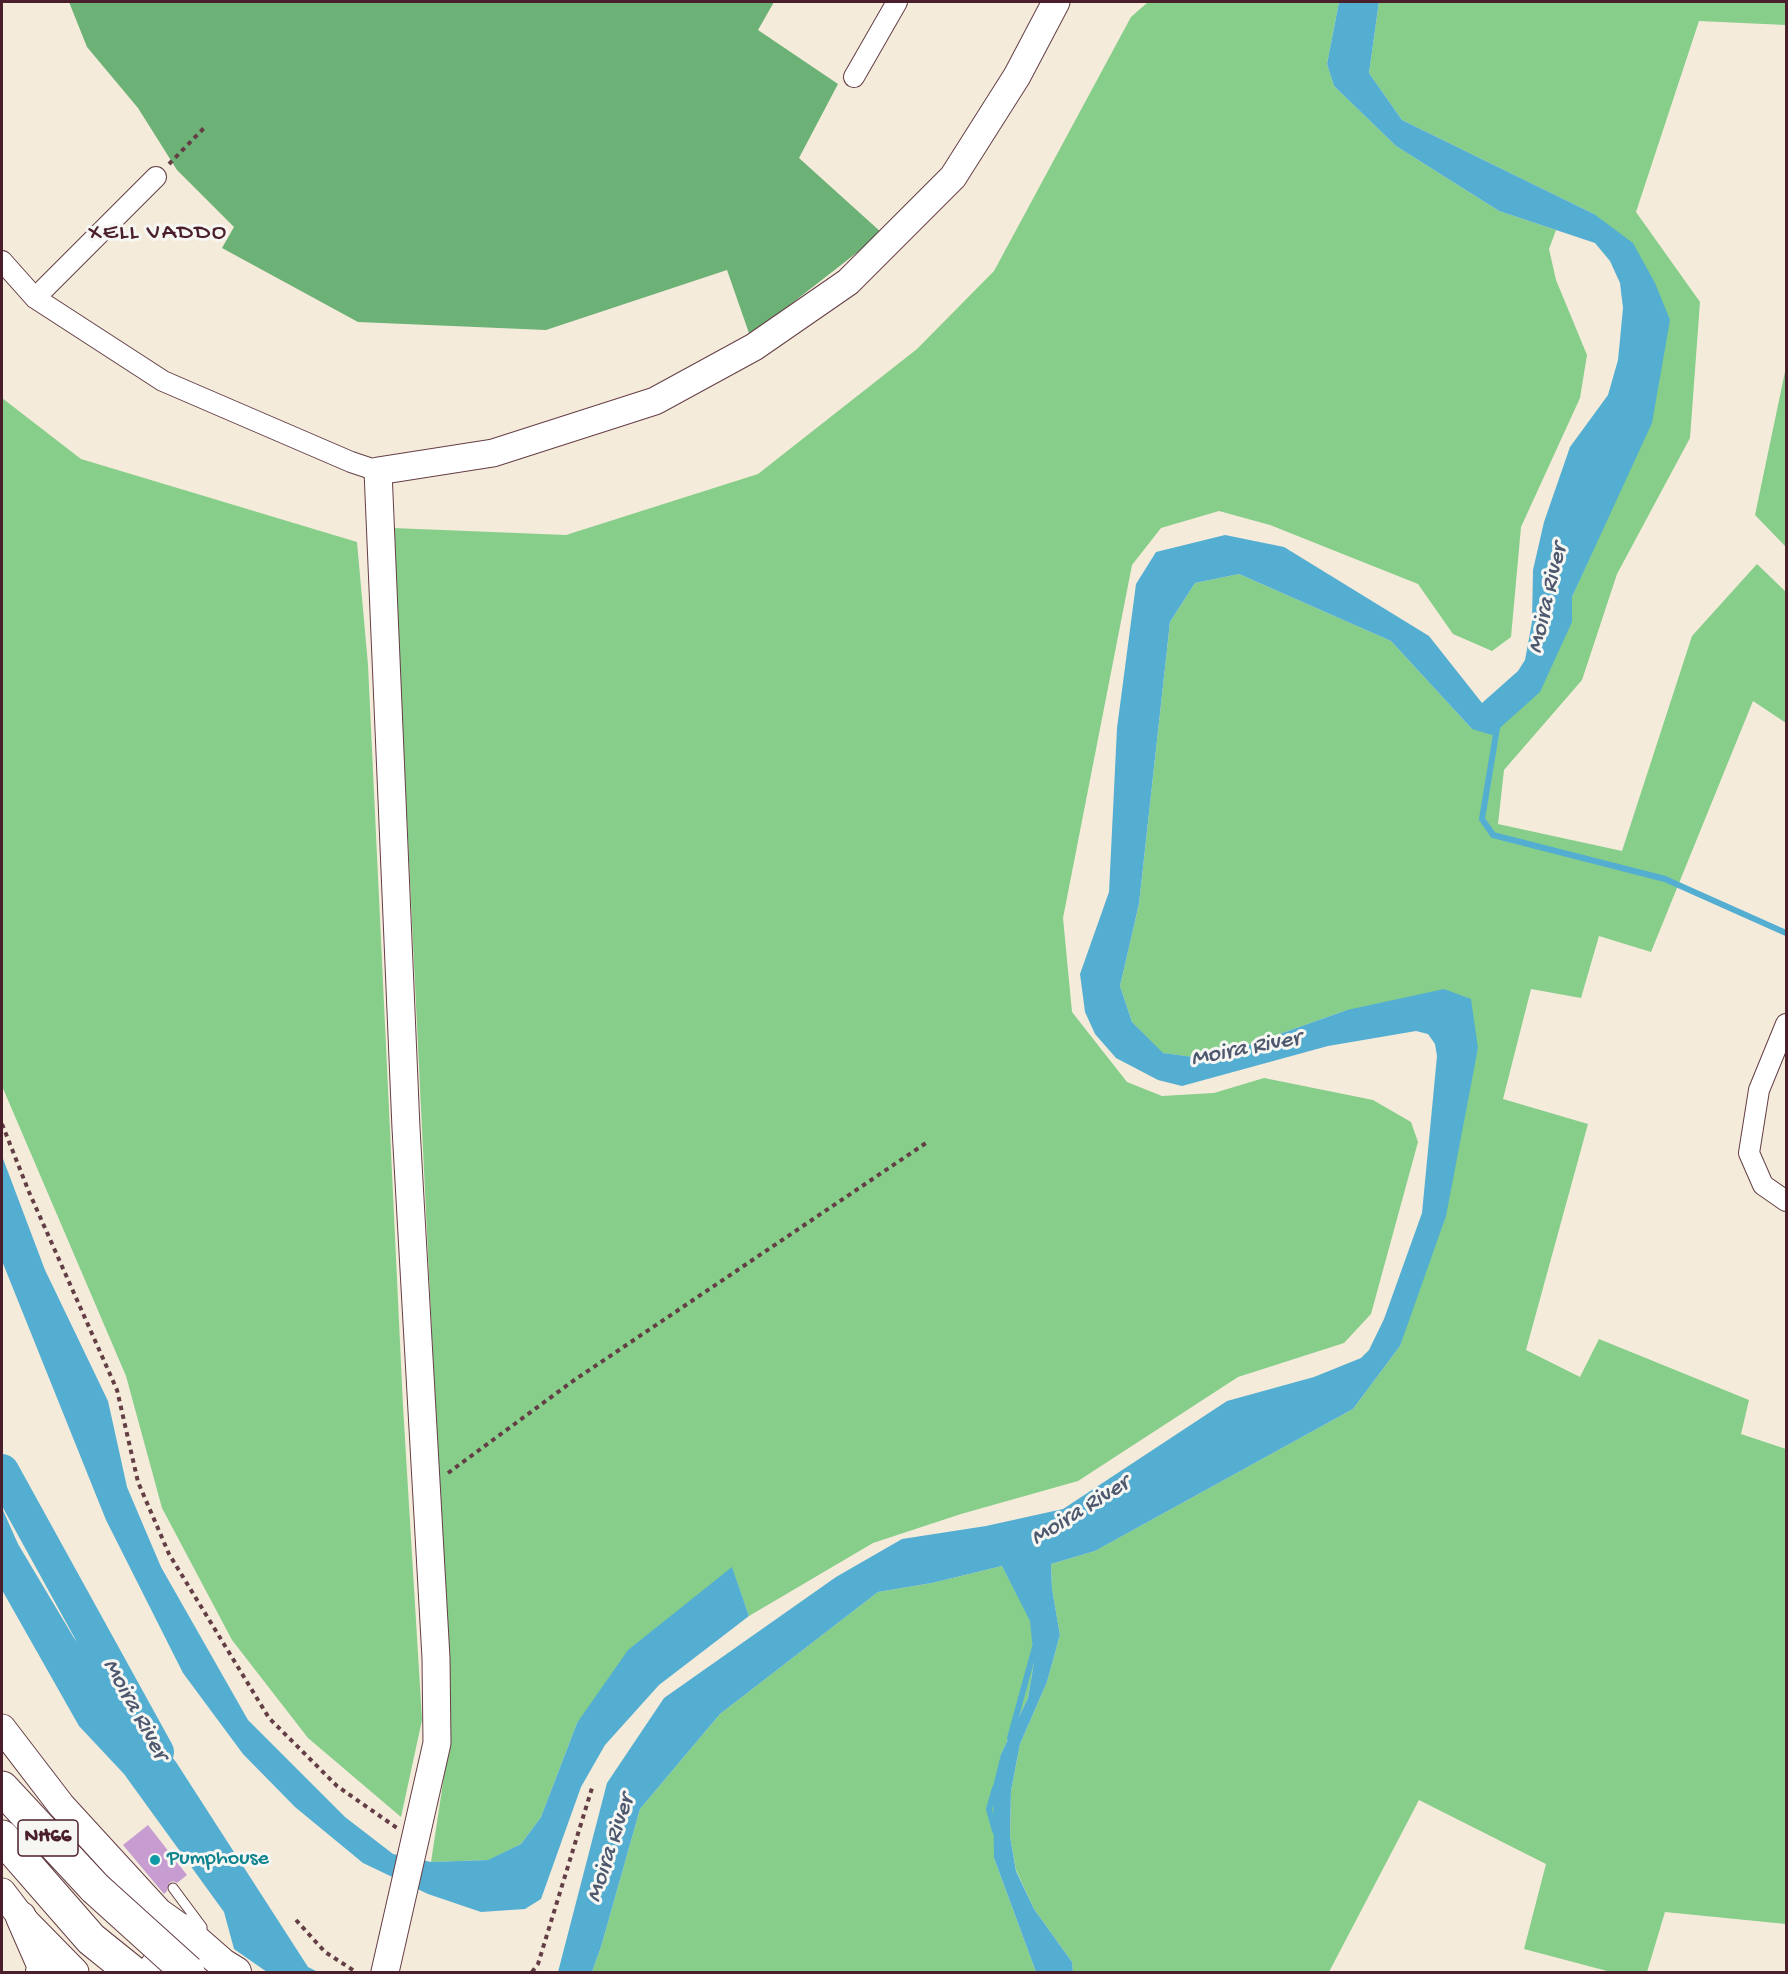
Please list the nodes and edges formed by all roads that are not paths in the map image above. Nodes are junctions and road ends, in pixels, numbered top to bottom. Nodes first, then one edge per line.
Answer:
1 (897, 2) edge
2 (1056, 2) edge
3 (854, 77) dead end
4 (156, 177) road end
5 (2, 261) edge
6 (35, 298) junction
7 (378, 471) junction
8 (1786, 1024) edge
9 (1786, 1201) edge
10 (2, 1728) edge
11 (2, 1788) edge
12 (2, 1837) edge
13 (173, 1888) dead end
14 (2, 1892) edge
15 (21, 1917) junction
16 (191, 1949) edge
17 (41, 1972) edge
18 (75, 1972) edge
19 (132, 1972) edge
20 (151, 1972) edge
21 (236, 1972) edge
22 (385, 1972) edge

1 - 3 street
2 - 7 street
4 - 6 street
5 - 6 street
6 - 7 street
7 - 22 street
8 - 9 street
10 - 16 street
11 - 16 highway, NH66, bridge
12 - 19 highway, NH66
13 - 16 lane
14 - 15 street
15 - 17 main road
15 - 18 street
16 - 20 main road
16 - 21 main road

